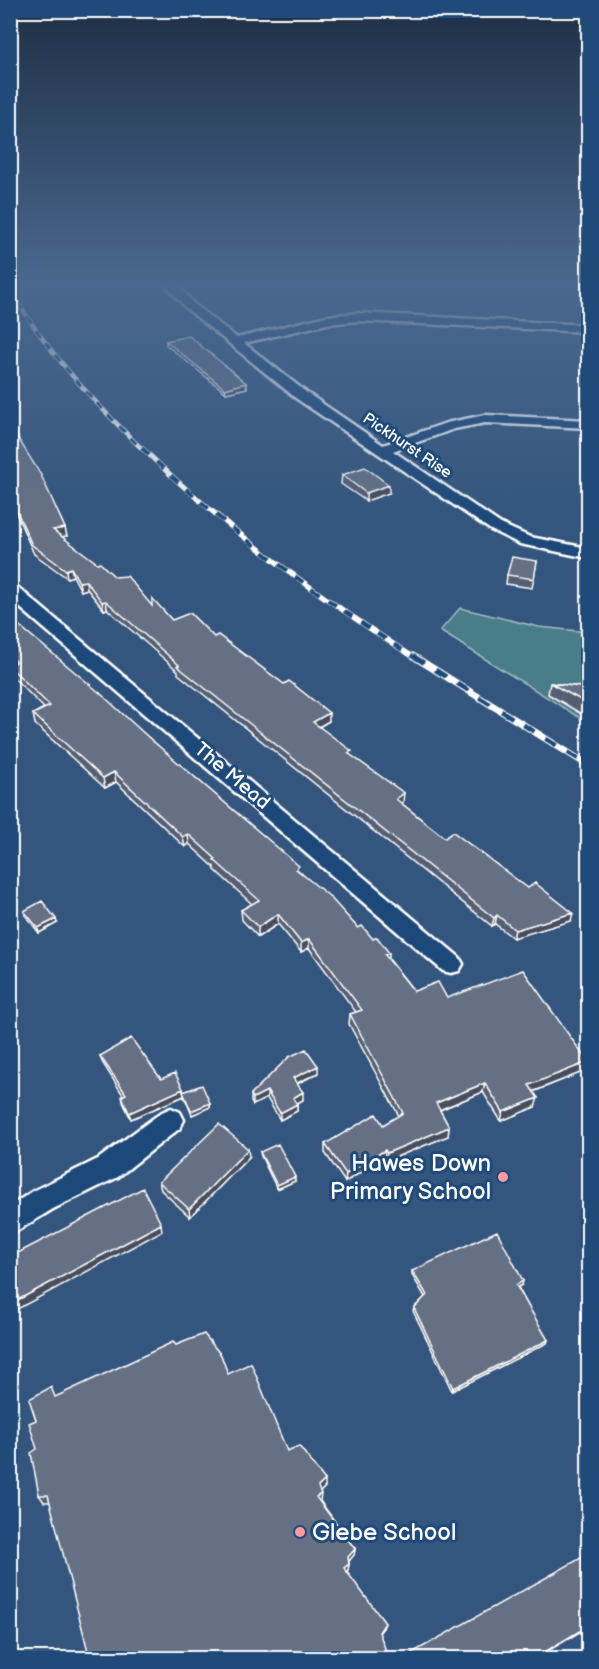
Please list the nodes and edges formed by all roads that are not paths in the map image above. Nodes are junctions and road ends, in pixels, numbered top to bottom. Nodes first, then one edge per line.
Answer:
1 (259, 362) edge
2 (588, 424) edge
3 (381, 450) junction
4 (588, 553) edge
5 (10, 590) edge
6 (452, 964) dead end
7 (171, 1120) dead end
8 (10, 1222) edge

1 - 3 street, Pickhurst Rise
2 - 3 street
3 - 4 street, Pickhurst Rise
5 - 6 street, The Mead
7 - 8 street

